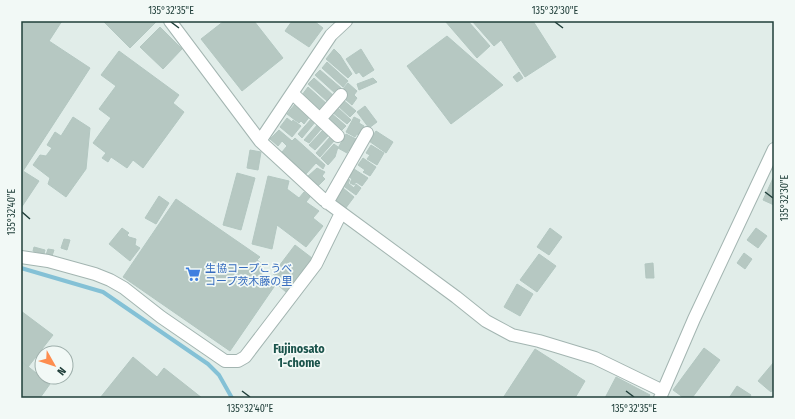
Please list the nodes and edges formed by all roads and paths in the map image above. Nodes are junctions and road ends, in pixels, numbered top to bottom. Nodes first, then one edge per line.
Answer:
1 (170, 21) edge
2 (346, 21) edge
3 (292, 93) junction
4 (340, 95) dead end
5 (320, 119) junction
6 (367, 133) dead end
7 (338, 136) dead end
8 (260, 141) junction
9 (774, 149) edge
10 (327, 203) junction
11 (341, 213) junction
12 (21, 257) edge
13 (663, 396) edge

1 - 8 street
2 - 3 street
3 - 5 street
3 - 8 street
4 - 5 street
5 - 7 street
6 - 10 street
8 - 10 street
9 - 13 street
10 - 11 street
11 - 12 street
11 - 13 street

